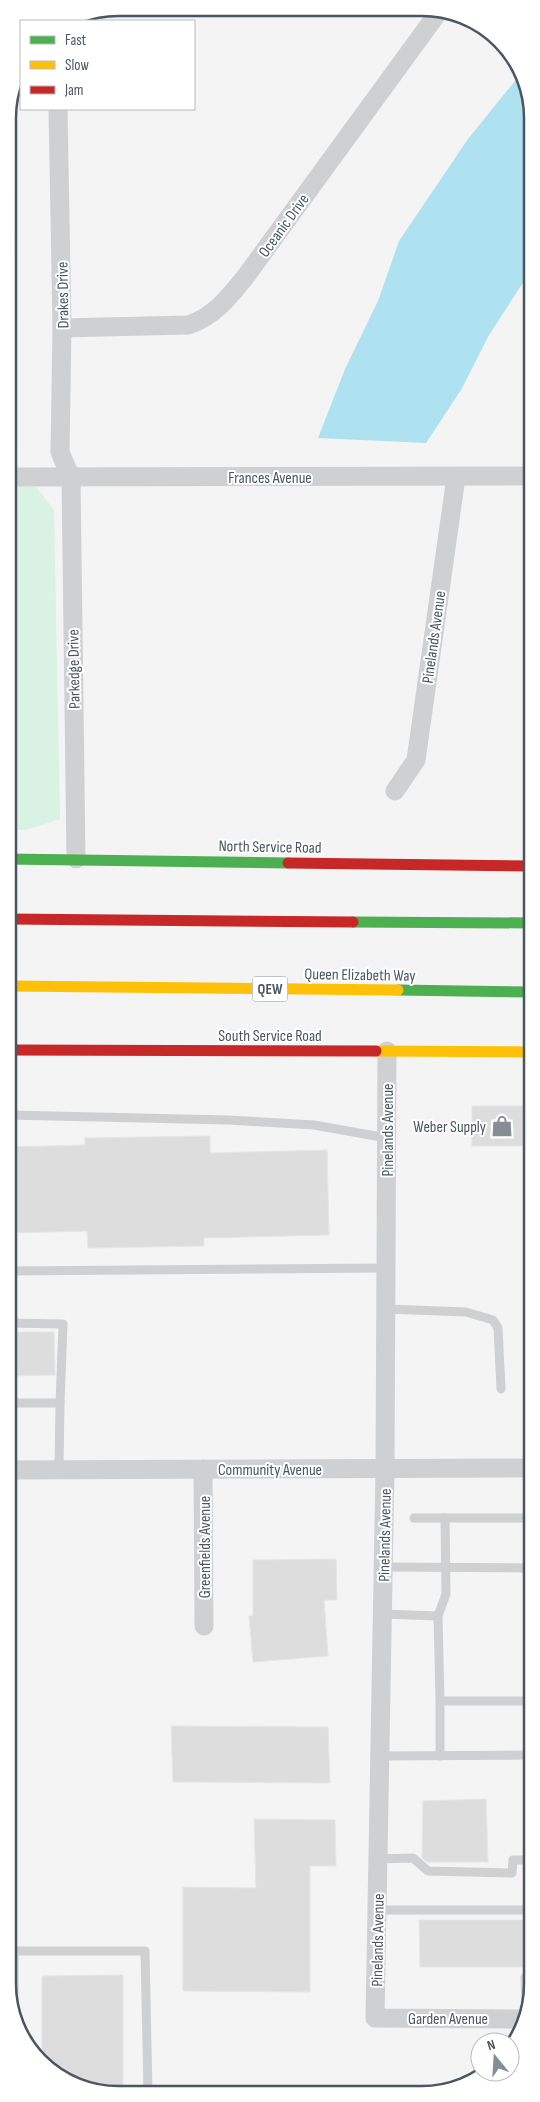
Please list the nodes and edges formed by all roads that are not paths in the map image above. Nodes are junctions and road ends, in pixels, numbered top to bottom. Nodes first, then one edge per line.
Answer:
1 (429, 17) edge
2 (58, 110) edge
3 (62, 328) junction
4 (524, 476) edge
5 (16, 477) edge
6 (456, 477) junction
7 (71, 478) junction
8 (394, 791) dead end
9 (16, 859) edge
10 (76, 860) junction
11 (524, 866) edge
12 (16, 919) edge
13 (524, 923) edge
14 (16, 986) edge
15 (524, 992) edge
16 (16, 1050) edge
17 (387, 1051) junction
18 (524, 1052) edge
19 (16, 1115) edge
20 (387, 1138) junction
21 (386, 1268) junction
22 (16, 1271) edge
23 (386, 1309) junction
24 (16, 1323) edge
25 (501, 1390) dead end
26 (16, 1403) edge
27 (60, 1403) junction
28 (524, 1468) edge
29 (203, 1469) junction
30 (16, 1470) edge
31 (59, 1470) junction
32 (385, 1470) junction
33 (414, 1518) dead end
34 (445, 1518) junction
35 (524, 1518) edge
36 (384, 1567) junction
37 (446, 1568) junction
38 (524, 1568) edge
39 (383, 1614) junction
40 (438, 1616) junction
41 (204, 1626) dead end
42 (523, 1701) dead end
43 (440, 1702) junction
44 (380, 1756) junction
45 (440, 1756) junction
46 (524, 1756) edge
47 (378, 1859) junction
48 (524, 1860) edge
49 (377, 1910) junction
50 (524, 1910) edge
51 (16, 1951) edge
52 (375, 2018) joint
53 (517, 2019) edge
54 (148, 2086) edge

1 - 3 street, Oceanic Drive
2 - 3 street, Drakes Drive
3 - 7 street, Drakes Drive
4 - 6 street, Frances Avenue
5 - 7 street, Frances Avenue
6 - 7 street, Frances Avenue
6 - 8 street, Pinelands Avenue
7 - 10 street, Parkedge Drive
9 - 10 main road, North Service Road
10 - 11 main road, North Service Road
12 - 13 main road
14 - 15 main road, Queen Elizabeth Way / QEW
16 - 17 main road, South Service Road
17 - 18 main road, South Service Road
17 - 20 street, Pinelands Avenue
19 - 20 lane
20 - 21 street, Pinelands Avenue
21 - 22 lane
21 - 23 street, Pinelands Avenue
23 - 25 lane
23 - 32 street, Pinelands Avenue
24 - 27 lane
26 - 27 lane
27 - 31 lane
28 - 32 street, Community Avenue
29 - 31 street, Community Avenue
29 - 32 street, Community Avenue
29 - 41 street, Greenfields Avenue
30 - 31 street, Community Avenue
32 - 36 street, Pinelands Avenue
33 - 34 lane
34 - 35 lane
34 - 37 lane
36 - 37 lane
36 - 39 street, Pinelands Avenue
37 - 38 lane
37 - 40 lane
39 - 40 lane
39 - 44 street, Pinelands Avenue
40 - 43 lane
42 - 43 lane
43 - 45 lane
44 - 45 lane
44 - 47 street, Pinelands Avenue
45 - 46 lane
47 - 48 lane
47 - 49 street, Pinelands Avenue
49 - 50 lane
49 - 52 street, Pinelands Avenue
51 - 54 lane
52 - 53 street, Garden Avenue

